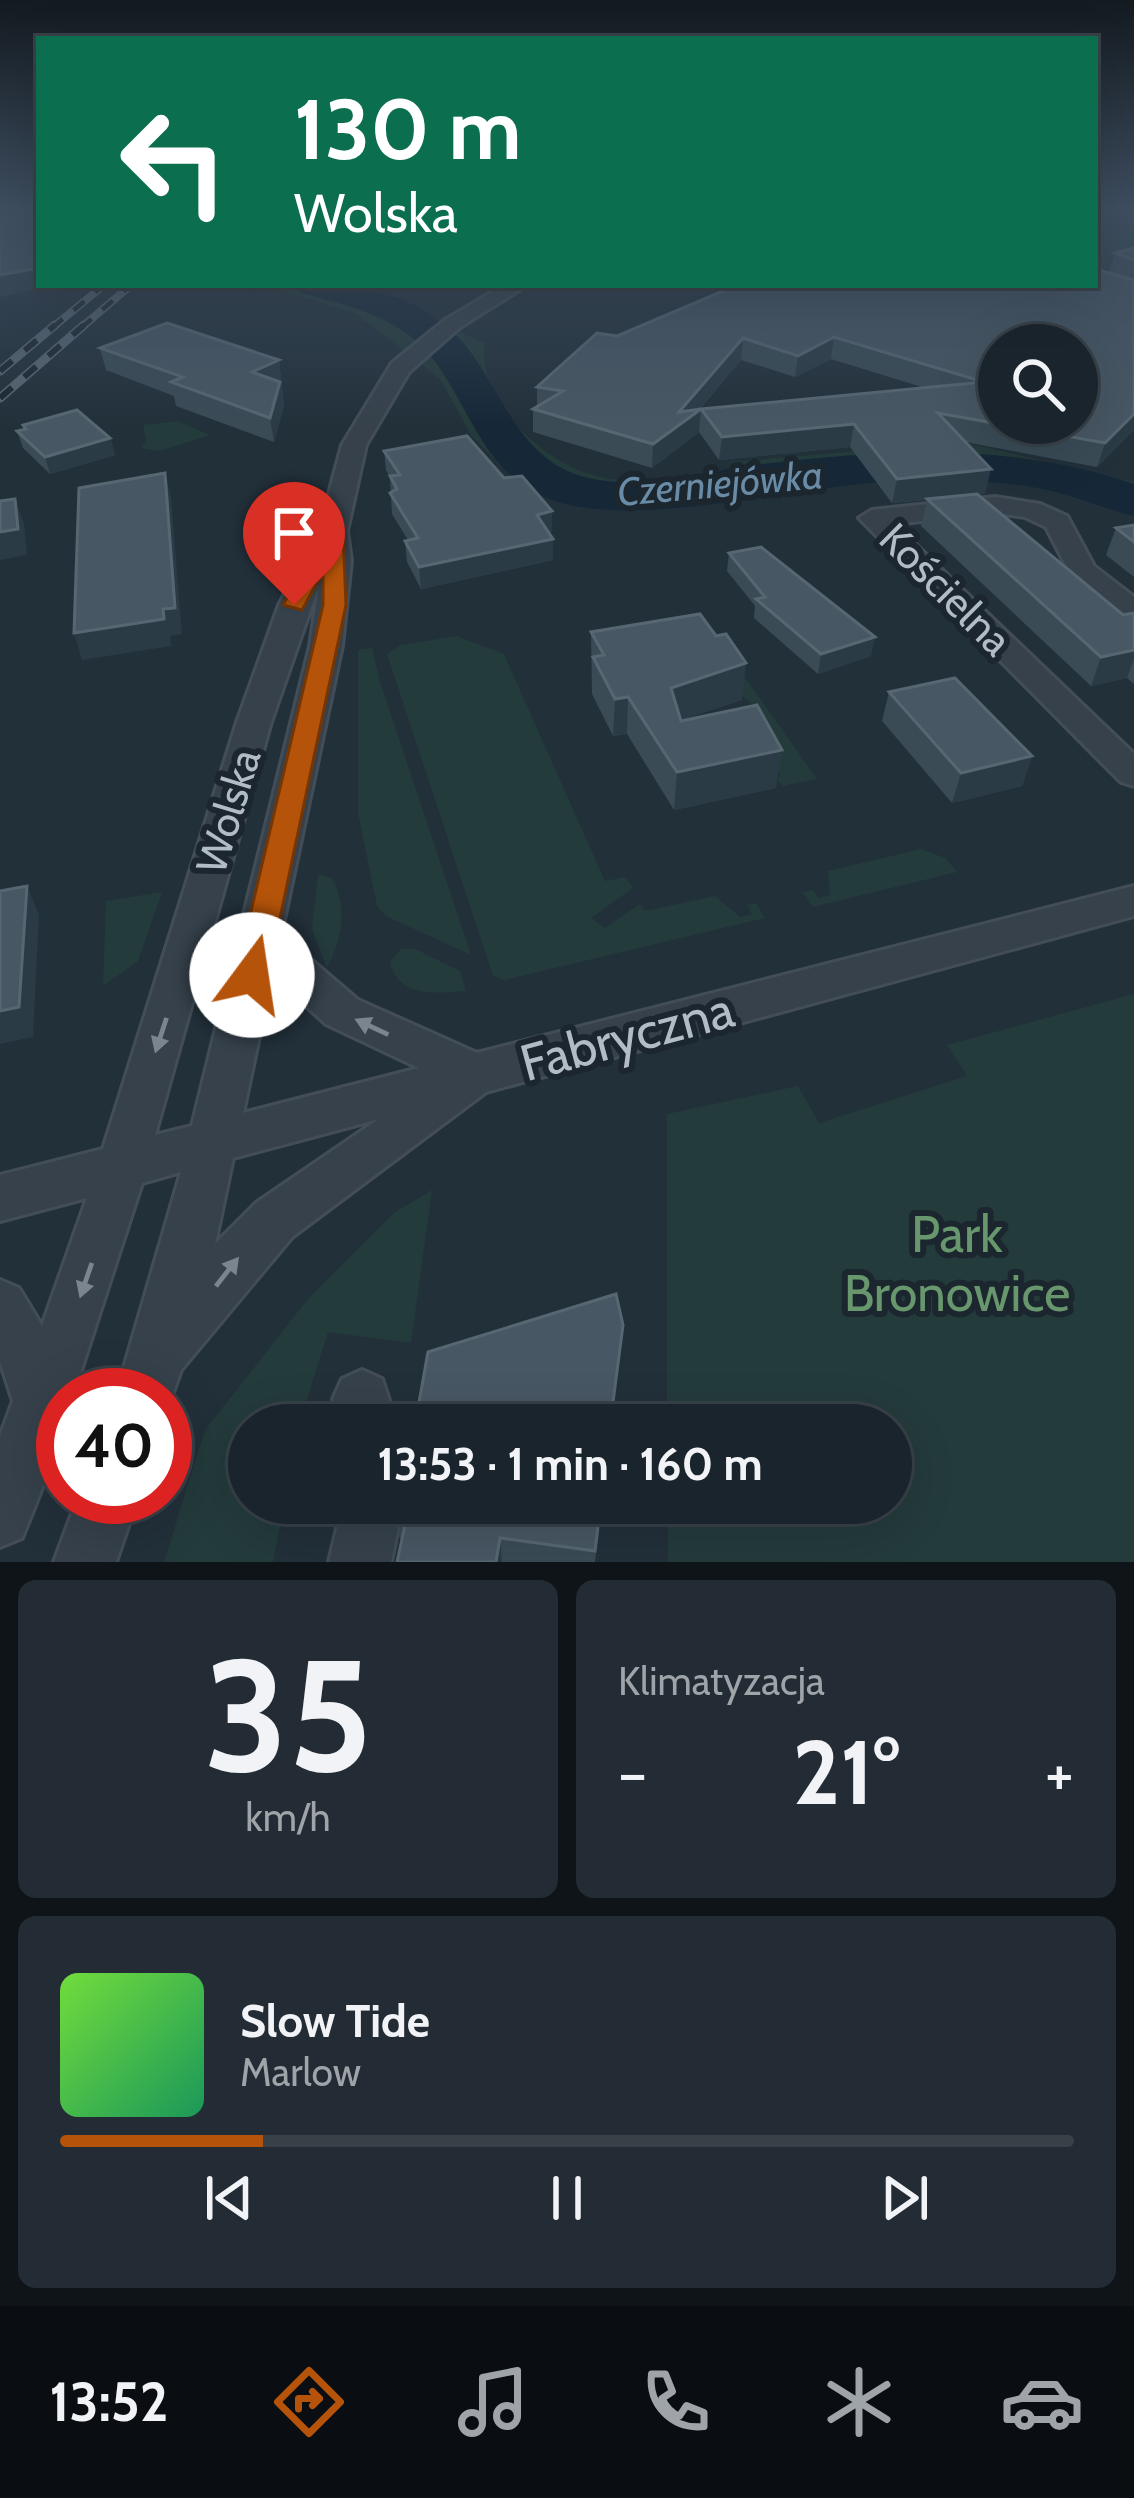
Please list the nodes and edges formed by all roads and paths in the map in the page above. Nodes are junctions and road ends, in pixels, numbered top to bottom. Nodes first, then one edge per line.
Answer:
1 (513, 288) edge
2 (1134, 611) edge
3 (303, 647) junction
4 (1134, 774) edge
5 (1134, 902) edge
6 (261, 941) junction
7 (478, 1075) junction
8 (209, 1144) junction
9 (119, 1167) junction
10 (0, 1198) edge
11 (0, 1307) edge
12 (54, 1368) edge
13 (154, 1368) edge
14 (159, 1368) edge
15 (36, 1382) edge
16 (36, 1421) edge
17 (0, 1516) edge
18 (98, 1524) edge
19 (368, 1524) edge
20 (85, 1562) edge
21 (360, 1562) edge

1 - 3 street, Wolska
2 - 4 street, Kościelna
3 - 6 street, Wolska
3 -> 9 street, Wolska
5 - 7 street, Fabryczna
7 -> 6 street
6 - 8 street, Wolska
7 - 8 street, Fabryczna
14 -> 7 street
8 - 9 street, Fabryczna
8 - 13 street, Wolska
9 - 10 street, Fabryczna
9 -> 12 street, Wolska
11 - 15 street
16 - 17 street, Wolska
18 - 20 street
19 - 21 street

